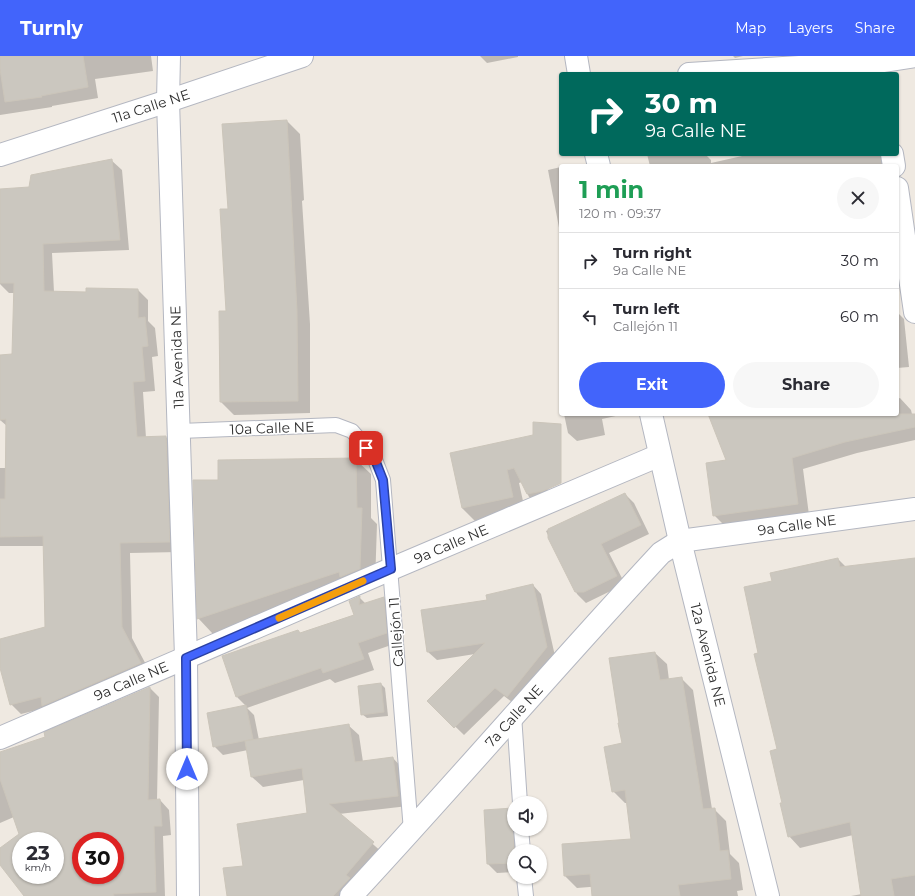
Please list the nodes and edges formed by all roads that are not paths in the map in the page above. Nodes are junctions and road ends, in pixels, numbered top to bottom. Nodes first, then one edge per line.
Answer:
1 (169, 56) edge
2 (302, 56) edge
3 (576, 56) edge
4 (915, 56) edge
5 (879, 64) edge
6 (579, 72) edge
7 (727, 72) edge
8 (168, 101) junction
9 (0, 155) edge
10 (899, 200) edge
11 (913, 280) edge
12 (915, 312) edge
13 (651, 416) edge
14 (180, 431) junction
15 (359, 439) joint
16 (660, 455) junction
17 (915, 509) edge
18 (680, 541) junction
19 (391, 569) junction
20 (186, 658) junction
21 (514, 715) junction
22 (0, 738) edge
23 (520, 796) edge
24 (411, 831) junction
25 (525, 884) edge
26 (188, 896) edge
27 (351, 896) edge
28 (526, 896) edge
29 (768, 896) edge

1 - 8 street, 11a Avenida NE
2 - 8 street, 11a Calle NE
3 - 6 street
4 - 5 street
5 - 7 street
8 - 9 street, 11a Calle NE
8 - 14 street, 11a Avenida NE
10 - 11 street
11 - 12 street
13 - 16 street, 12a Avenida NE
14 - 15 lane, 10a Calle NE
14 - 20 street, 11a Avenida NE
15 - 19 lane, Callejón 11
16 - 18 street, 12a Avenida NE
16 - 19 street, 9a Calle NE
17 - 18 street, 9a Calle NE
18 - 21 street, 7a Calle NE
18 - 29 street, 12a Avenida NE
19 - 20 street, 9a Calle NE
19 - 24 lane, Callejón 11
20 - 22 street, 9a Calle NE
20 - 26 street, 11a Avenida NE
21 - 23 lane
21 - 24 street, 7a Calle NE
24 - 27 street, 7a Calle NE
25 - 28 lane

